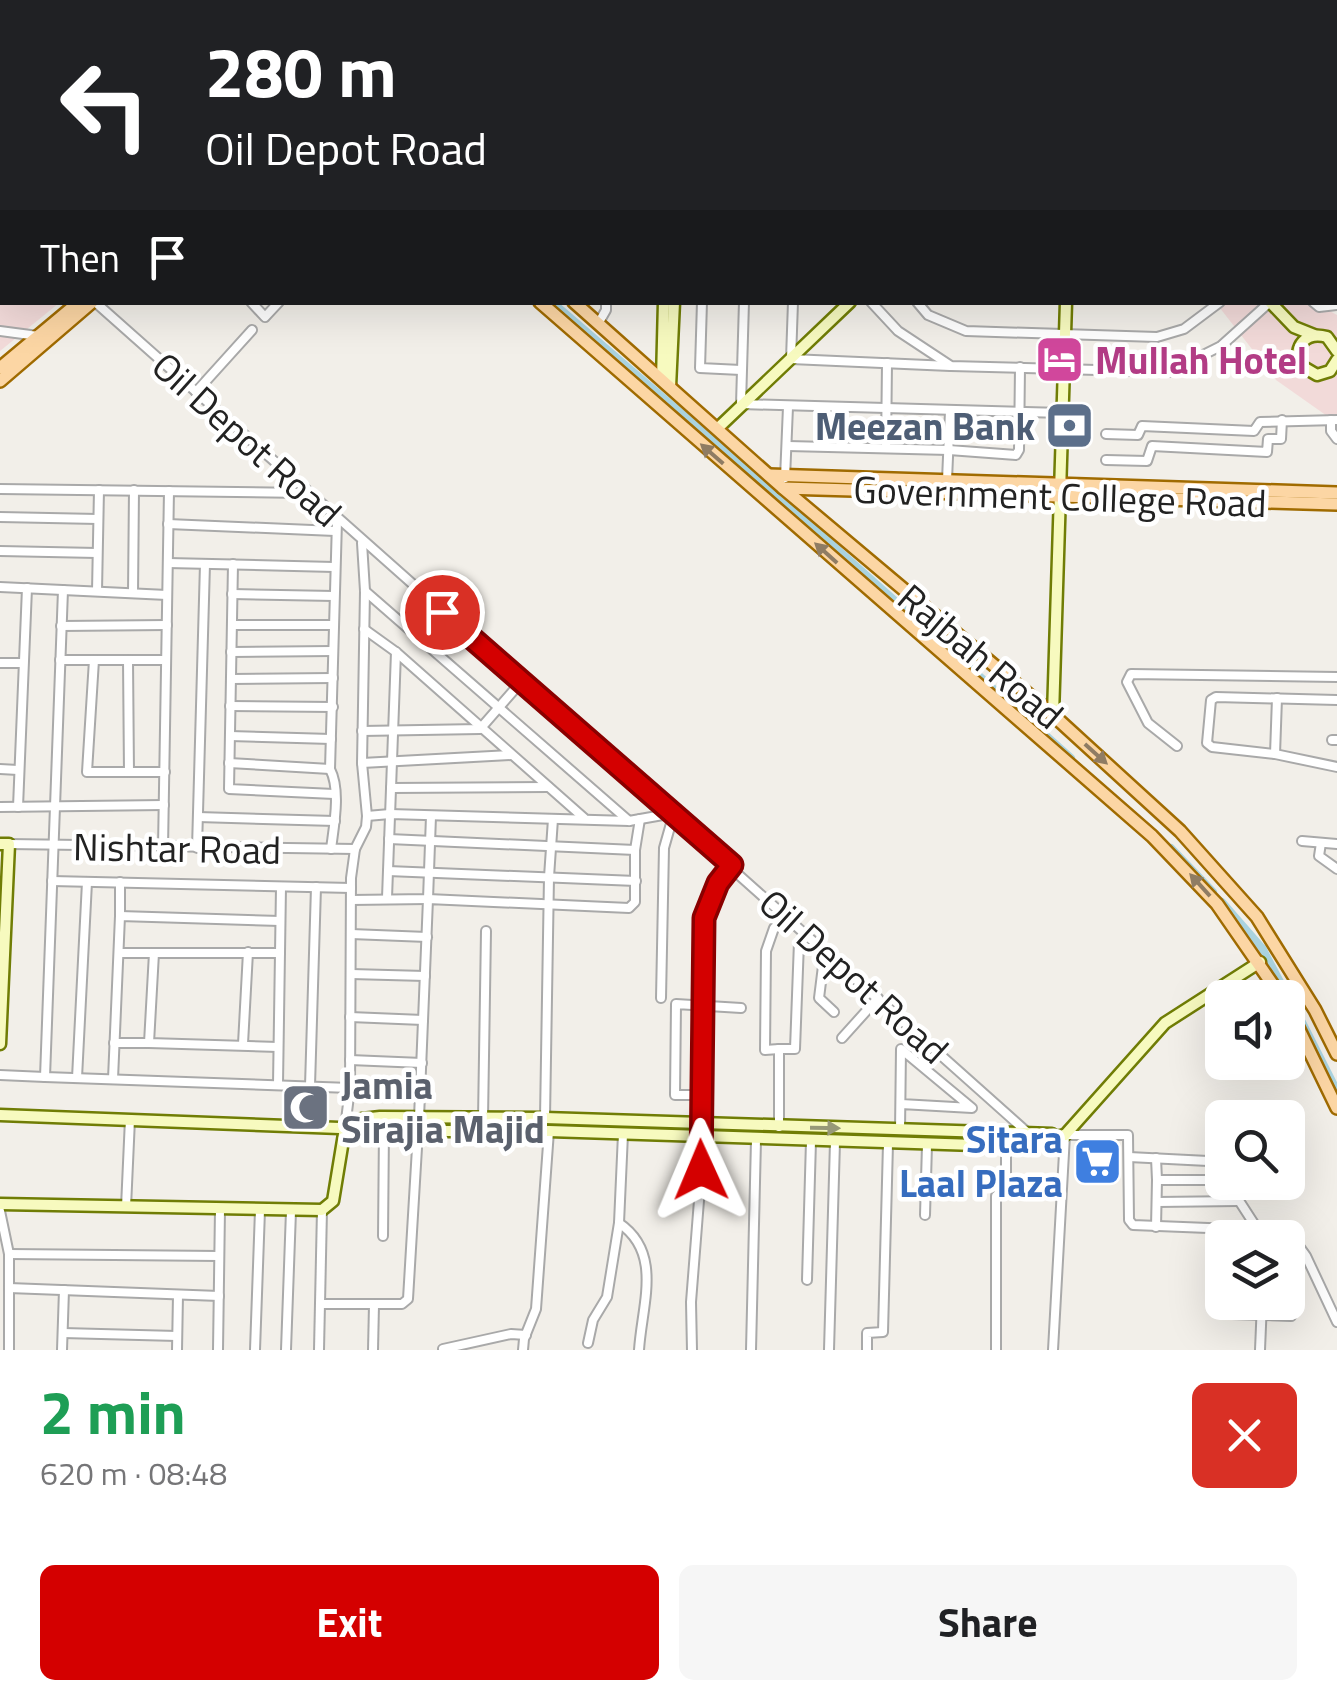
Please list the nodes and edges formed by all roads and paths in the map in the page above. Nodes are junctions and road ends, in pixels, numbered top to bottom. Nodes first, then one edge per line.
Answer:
1 (75, 305) edge
2 (89, 305) edge
3 (96, 305) edge
4 (254, 305) edge
5 (276, 305) edge
6 (543, 305) edge
7 (577, 305) edge
8 (606, 305) edge
9 (664, 305) edge
10 (674, 305) edge
11 (702, 305) edge
12 (744, 305) edge
13 (792, 305) edge
14 (847, 305) edge
15 (874, 305) edge
16 (920, 305) edge
17 (1066, 305) edge
18 (1216, 305) edge
19 (1267, 305) edge
20 (1273, 305) edge
21 (598, 324) junction
22 (1294, 327) junction
23 (252, 330) dead end
24 (0, 331) edge
25 (1065, 334) junction
26 (1314, 334) junction
27 (38, 336) junction
28 (1337, 351) edge
29 (1297, 353) junction
30 (791, 359) junction
31 (1337, 361) edge
32 (887, 363) junction
33 (951, 366) junction
34 (1020, 367) junction
35 (0, 368) edge
36 (1065, 369) junction
37 (742, 370) junction
38 (1317, 375) junction
39 (1337, 378) edge
40 (0, 380) edge
41 (666, 384) junction
42 (196, 392) junction
43 (741, 404) junction
44 (788, 407) junction
45 (887, 410) junction
46 (950, 411) junction
47 (1019, 412) junction
48 (1063, 412) junction
49 (1282, 420) junction
50 (1334, 420) edge
51 (718, 428) junction
52 (1106, 434) dead end
53 (1337, 439) edge
54 (788, 446) junction
55 (886, 448) junction
56 (949, 450) junction
57 (1106, 460) dead end
58 (947, 480) junction
59 (785, 482) junction
60 (0, 489) edge
61 (818, 489) junction
62 (99, 490) junction
63 (134, 490) junction
64 (1060, 490) junction
65 (169, 491) junction
66 (1337, 493) edge
67 (308, 494) junction
68 (1289, 495) junction
69 (1337, 504) edge
70 (810, 508) junction
71 (0, 517) edge
72 (98, 519) junction
73 (337, 520) junction
74 (168, 524) junction
75 (335, 531) junction
76 (362, 543) junction
77 (0, 551) edge
78 (98, 553) junction
79 (168, 562) junction
80 (204, 564) junction
81 (232, 564) junction
82 (334, 568) junction
83 (882, 575) junction
84 (0, 587) edge
85 (27, 588) junction
86 (63, 590) junction
87 (871, 590) junction
88 (96, 591) junction
89 (365, 592) junction
90 (133, 593) junction
91 (232, 594) junction
92 (167, 595) junction
93 (334, 596) junction
94 (232, 624) junction
95 (167, 625) junction
96 (334, 625) junction
97 (61, 626) junction
98 (364, 629) junction
99 (333, 651) junction
100 (231, 652) junction
101 (396, 652) junction
102 (60, 660) junction
103 (94, 660) junction
104 (128, 660) junction
105 (166, 660) junction
106 (0, 663) edge
107 (24, 663) junction
108 (1337, 677) edge
109 (333, 678) junction
110 (230, 679) junction
111 (521, 682) junction
112 (1277, 698) junction
113 (1337, 700) edge
114 (230, 706) junction
115 (333, 707) junction
116 (500, 708) junction
117 (1053, 715) junction
118 (480, 729) junction
119 (393, 730) junction
120 (362, 731) junction
121 (230, 736) junction
122 (332, 739) junction
123 (1177, 746) dead end
124 (1275, 754) junction
125 (511, 755) junction
126 (392, 761) junction
127 (362, 763) junction
128 (229, 764) junction
129 (1337, 766) edge
130 (330, 768) junction
131 (0, 769) edge
132 (18, 770) junction
133 (129, 772) junction
134 (164, 772) junction
135 (548, 787) junction
136 (391, 788) junction
137 (334, 794) junction
138 (164, 805) junction
139 (0, 807) edge
140 (54, 807) junction
141 (18, 808) junction
142 (674, 813) junction
143 (390, 814) junction
144 (198, 816) junction
145 (367, 816) junction
146 (430, 816) junction
147 (554, 819) junction
148 (640, 819) junction
149 (586, 820) junction
150 (335, 821) junction
151 (629, 822) junction
152 (389, 839) junction
153 (430, 841) junction
154 (1302, 842) dead end
155 (1321, 843) junction
156 (5, 844) edge
157 (1337, 844) edge
158 (550, 846) junction
159 (53, 847) junction
160 (163, 848) junction
161 (197, 848) junction
162 (330, 849) junction
163 (355, 850) junction
164 (635, 850) junction
165 (732, 865) junction
166 (1337, 869) edge
167 (388, 872) junction
168 (428, 872) junction
169 (550, 876) junction
170 (52, 880) junction
171 (636, 881) junction
172 (87, 882) junction
173 (120, 882) junction
174 (4, 886) edge
175 (281, 886) junction
176 (316, 888) junction
177 (351, 888) junction
178 (387, 898) junction
179 (428, 899) junction
180 (351, 900) junction
181 (551, 905) junction
182 (120, 916) junction
183 (280, 921) junction
184 (774, 928) dead end
185 (486, 930) dead end
186 (351, 934) junction
187 (427, 937) junction
188 (799, 942) dead end
189 (825, 950) junction
190 (119, 952) junction
191 (248, 952) junction
192 (280, 952) junction
193 (154, 954) junction
194 (1260, 962) junction
195 (351, 974) junction
196 (425, 976) junction
197 (1271, 980) edge
198 (2, 990) edge
199 (661, 998) dead end
200 (878, 998) junction
201 (701, 1005) junction
202 (740, 1008) dead end
203 (1314, 1011) junction
204 (834, 1012) dead end
205 (1305, 1016) edge
206 (350, 1017) junction
207 (424, 1020) junction
208 (1, 1027) edge
209 (842, 1038) dead end
210 (1305, 1040) edge
211 (114, 1043) junction
212 (149, 1043) junction
213 (0, 1044) edge
214 (242, 1044) junction
215 (278, 1047) junction
216 (780, 1049) junction
217 (1337, 1054) edge
218 (350, 1060) junction
219 (422, 1063) junction
220 (0, 1075) edge
221 (45, 1077) junction
222 (77, 1078) junction
223 (113, 1079) junction
224 (278, 1084) junction
225 (310, 1086) junction
226 (350, 1088) junction
227 (700, 1095) junction
228 (900, 1104) junction
229 (1337, 1108) edge
230 (0, 1115) edge
231 (546, 1118) junction
232 (483, 1119) junction
233 (130, 1120) junction
234 (419, 1124) junction
235 (700, 1125) junction
236 (779, 1127) junction
237 (345, 1128) junction
238 (384, 1129) junction
239 (900, 1130) junction
240 (549, 1131) junction
241 (1028, 1133) junction
242 (624, 1134) junction
243 (1065, 1135) junction
244 (704, 1137) junction
245 (756, 1140) junction
246 (811, 1141) junction
247 (835, 1142) junction
248 (888, 1144) junction
249 (927, 1145) junction
250 (1006, 1146) junction
251 (1129, 1157) junction
252 (1156, 1158) junction
253 (1205, 1160) edge
254 (1157, 1180) junction
255 (1205, 1180) edge
256 (1238, 1201) joint
257 (1157, 1202) junction
258 (126, 1207) junction
259 (0, 1208) edge
260 (220, 1209) junction
261 (260, 1210) junction
262 (322, 1210) junction
263 (291, 1211) junction
264 (925, 1215) dead end
265 (1252, 1220) edge
266 (619, 1223) junction
267 (1156, 1227) junction
268 (1205, 1231) edge
269 (382, 1236) dead end
270 (9, 1254) junction
271 (1305, 1254) edge
272 (220, 1256) junction
273 (807, 1280) dead end
274 (9, 1288) junction
275 (64, 1290) junction
276 (178, 1295) junction
277 (219, 1296) junction
278 (322, 1304) junction
279 (374, 1305) junction
280 (1261, 1320) edge
281 (1337, 1322) edge
282 (63, 1333) junction
283 (526, 1335) junction
284 (177, 1336) junction
285 (588, 1344) dead end
286 (443, 1349) edge
287 (8, 1350) edge
288 (62, 1350) edge
289 (176, 1350) edge
290 (218, 1350) edge
291 (255, 1350) edge
292 (286, 1350) edge
293 (319, 1350) edge
294 (373, 1350) edge
295 (523, 1350) edge
296 (639, 1350) edge
297 (692, 1350) edge
298 (751, 1350) edge
299 (829, 1350) edge
300 (866, 1350) edge
301 (996, 1350) edge
302 (1053, 1350) edge
303 (1260, 1350) edge

1 - 27 main road
2 - 40 main road
3 - 42 street, Oil Depot Road
4 - 5 street
87 -> 6 main road, Rajbah Road
7 - 21 main road, Rajbah Road
8 - 21 street
9 - 41 street
10 - 41 street
11 - 37 street
12 - 37 street
13 - 30 street
14 - 30 street
15 - 33 street
16 - 25 street
17 - 25 street
18 - 25 street
19 - 36 street
20 - 22 street
21 - 41 main road, Rajbah Road
22 - 26 street
22 - 29 street
23 - 42 street
24 - 27 street
25 - 36 street
26 - 28 street
26 - 29 street
27 - 35 main road
29 - 38 street
30 - 32 street
30 - 43 street
31 - 38 street
32 - 33 street
32 - 45 street
33 - 34 street
34 - 36 street
34 - 47 street
36 - 48 street
37 - 43 street
38 - 39 street
41 - 51 main road, Rajbah Road
42 - 67 street, Oil Depot Road
43 - 44 street
43 - 51 street
44 - 45 street
44 - 54 street
45 - 46 street
45 - 55 street
46 - 47 street
46 - 56 street
47 - 48 street
47 - 56 street
48 - 64 street
49 - 50 street
49 - 52 street
49 - 57 street
50 - 53 street
51 - 59 main road, Rajbah Road
54 - 55 street
54 - 59 street
55 - 56 street
56 - 58 street
58 - 59 main road
58 - 64 main road
59 - 61 main road, Government College Road
59 - 70 main road, Rajbah Road
60 - 62 street
61 - 64 main road, Government College Road
61 - 70 main road
62 - 63 street
62 - 72 street
63 - 65 street
63 - 90 street
64 - 68 main road, Government College Road
64 - 117 street
65 - 67 street
65 - 74 street
66 - 68 main road, Government College Road
67 - 73 street, Oil Depot Road
68 - 69 main road, Government College Road
70 - 83 main road, Rajbah Road
71 - 72 street
72 - 78 street
73 - 75 street
73 - 76 street, Oil Depot Road
74 - 75 street
74 - 79 street
75 - 82 street
76 - 89 street
76 - 111 street, Oil Depot Road
77 - 78 street
78 - 88 street
79 - 80 street
79 - 92 street
80 - 81 street
80 - 144 street
81 - 82 street
81 - 91 street
82 - 93 street
83 - 87 main road
83 - 117 main road, Rajbah Road
84 - 85 street
85 - 86 street
85 - 107 street
86 - 88 street
86 - 97 street
194 -> 87 main road, Rajbah Road
88 - 90 street
89 - 98 street
89 - 116 street
90 - 92 street
91 - 93 street
91 - 94 street
92 - 95 street
93 - 96 street
94 - 96 street
94 - 100 street
95 - 97 street
95 - 105 street
96 - 99 street
97 - 102 street
98 - 101 street
98 - 120 street
99 - 100 street
99 - 109 street
100 - 110 street
101 - 118 street
101 - 119 street
102 - 103 street
102 - 140 street
103 - 104 street
103 - 133 street
104 - 105 street
104 - 133 street
105 - 134 street
106 - 107 street
107 - 132 street
108 - 123 street
109 - 110 street
109 - 115 street
110 - 114 street
111 - 116 street
111 - 142 street, Oil Depot Road
112 - 113 street
112 - 124 street
112 - 124 street
114 - 115 street
114 - 121 street
115 - 122 street
116 - 118 street
116 - 151 street
117 -> 203 main road, Rajbah Road
118 - 119 street
118 - 125 street
119 - 120 street
119 - 126 street
120 - 127 street
121 - 122 street
121 - 128 street
122 - 130 street
124 - 129 street
125 - 126 street
125 - 135 street
126 - 127 street
126 - 136 street
127 - 145 street
128 - 130 street
128 - 137 street
130 - 137 street
131 - 132 street
132 - 141 street
133 - 134 street
134 - 138 street
135 - 136 street
135 - 149 street
136 - 143 street
137 - 150 street
138 - 140 street
138 - 160 street
139 - 141 street
140 - 141 street
140 - 159 street
142 - 148 street
142 - 165 street, Oil Depot Road
142 - 199 street
143 - 145 street
143 - 146 street
143 - 152 street
144 - 150 street
144 - 161 street
145 - 163 street
146 - 147 street
146 - 153 street
147 - 149 street
147 - 158 street
148 - 151 street
148 - 164 street
149 - 151 street
150 - 162 street
152 - 153 street
152 - 167 street
153 - 158 street
153 - 168 street
154 - 155 street
155 - 157 street
155 - 166 street
156 - 159 street, Nishtar Road
156 - 174 street
158 - 164 street
158 - 169 street
159 - 160 street, Nishtar Road
159 - 170 street
160 - 161 street, Nishtar Road
161 - 162 street, Nishtar Road
162 - 163 street, Nishtar Road
163 - 177 street
164 - 171 street
165 - 189 street, Oil Depot Road
165 - 201 street
167 - 168 street
167 - 178 street
168 - 169 street
168 - 179 street
169 - 171 street
169 - 181 street
170 - 172 street
170 - 221 street
171 - 181 street
172 - 173 street
172 - 222 street
173 - 175 street
173 - 182 street
174 - 198 street
175 - 176 street
175 - 183 street
176 - 177 street
176 - 225 street
177 - 180 street
178 - 179 street
178 - 180 street
179 - 181 street
179 - 187 street
180 - 186 street
181 - 231 street
182 - 183 street
182 - 190 street
183 - 192 street
184 - 216 street
185 - 232 street
186 - 187 street
186 - 195 street
187 - 196 street
188 - 216 street
189 - 200 street, Oil Depot Road
189 - 204 street
190 - 193 street
190 - 211 street
191 - 192 street
191 - 193 street
191 - 214 street
192 - 215 street
193 - 212 street
194 - 197 main road, Rajbah Road
194 - 243 street
195 - 196 street
195 - 206 street
196 - 207 street
198 - 208 street
200 - 209 street
200 - 241 street, Oil Depot Road
201 - 202 street
201 - 227 street
201 - 227 street
203 - 205 main road
203 - 217 main road, Rajbah Road
206 - 207 street
206 - 218 street
207 - 219 street
208 - 213 street
210 - 229 main road
211 - 212 street
211 - 223 street
212 - 214 street
214 - 215 street
215 - 224 street
216 - 236 street
218 - 219 street
218 - 226 street
219 - 234 street
220 - 221 street
221 - 222 street
222 - 223 street
223 - 224 street
224 - 225 street
225 - 226 street
226 - 237 street
227 - 235 street
228 - 228 street
228 - 239 street
230 - 233 street
231 - 232 street
231 - 235 street
232 - 234 street
233 - 237 street
233 - 258 street
234 - 237 street
234 - 238 street
234 - 240 street
234 - 279 street
235 - 236 street
235 - 244 street
236 -> 239 street
237 - 238 street
237 - 262 street
238 - 269 street
239 - 241 street
240 - 242 street
240 - 283 street
241 - 243 street
242 - 244 street
242 - 266 street
243 - 250 street
243 - 251 street
243 - 302 street
244 - 245 street
244 - 297 street
245 - 246 street
245 - 298 street
246 - 247 street
246 - 273 street
247 - 248 street
247 - 299 street
248 - 249 street
248 - 300 street
249 - 250 street
249 - 264 street
250 - 301 street
251 - 252 street
251 - 267 street
252 - 253 street
252 - 254 street
254 - 255 street
254 - 257 street
256 - 257 street
256 - 265 street
257 - 267 street
258 - 259 street
258 - 260 street
259 - 270 street
260 - 261 street
260 - 272 street
261 - 263 street
261 - 291 street
262 - 263 street
262 - 278 street
263 - 292 street
266 - 285 street
266 - 296 street
267 - 268 street
270 - 272 street
270 - 274 street
271 - 281 street
272 - 277 street
274 - 275 street
274 - 287 street
275 - 276 street
275 - 282 street
276 - 277 street
276 - 284 street
277 - 290 street
278 - 279 street
278 - 293 street
279 - 294 street
280 - 303 street
282 - 284 street
282 - 288 street
283 - 286 street
283 - 295 street
284 - 289 street

